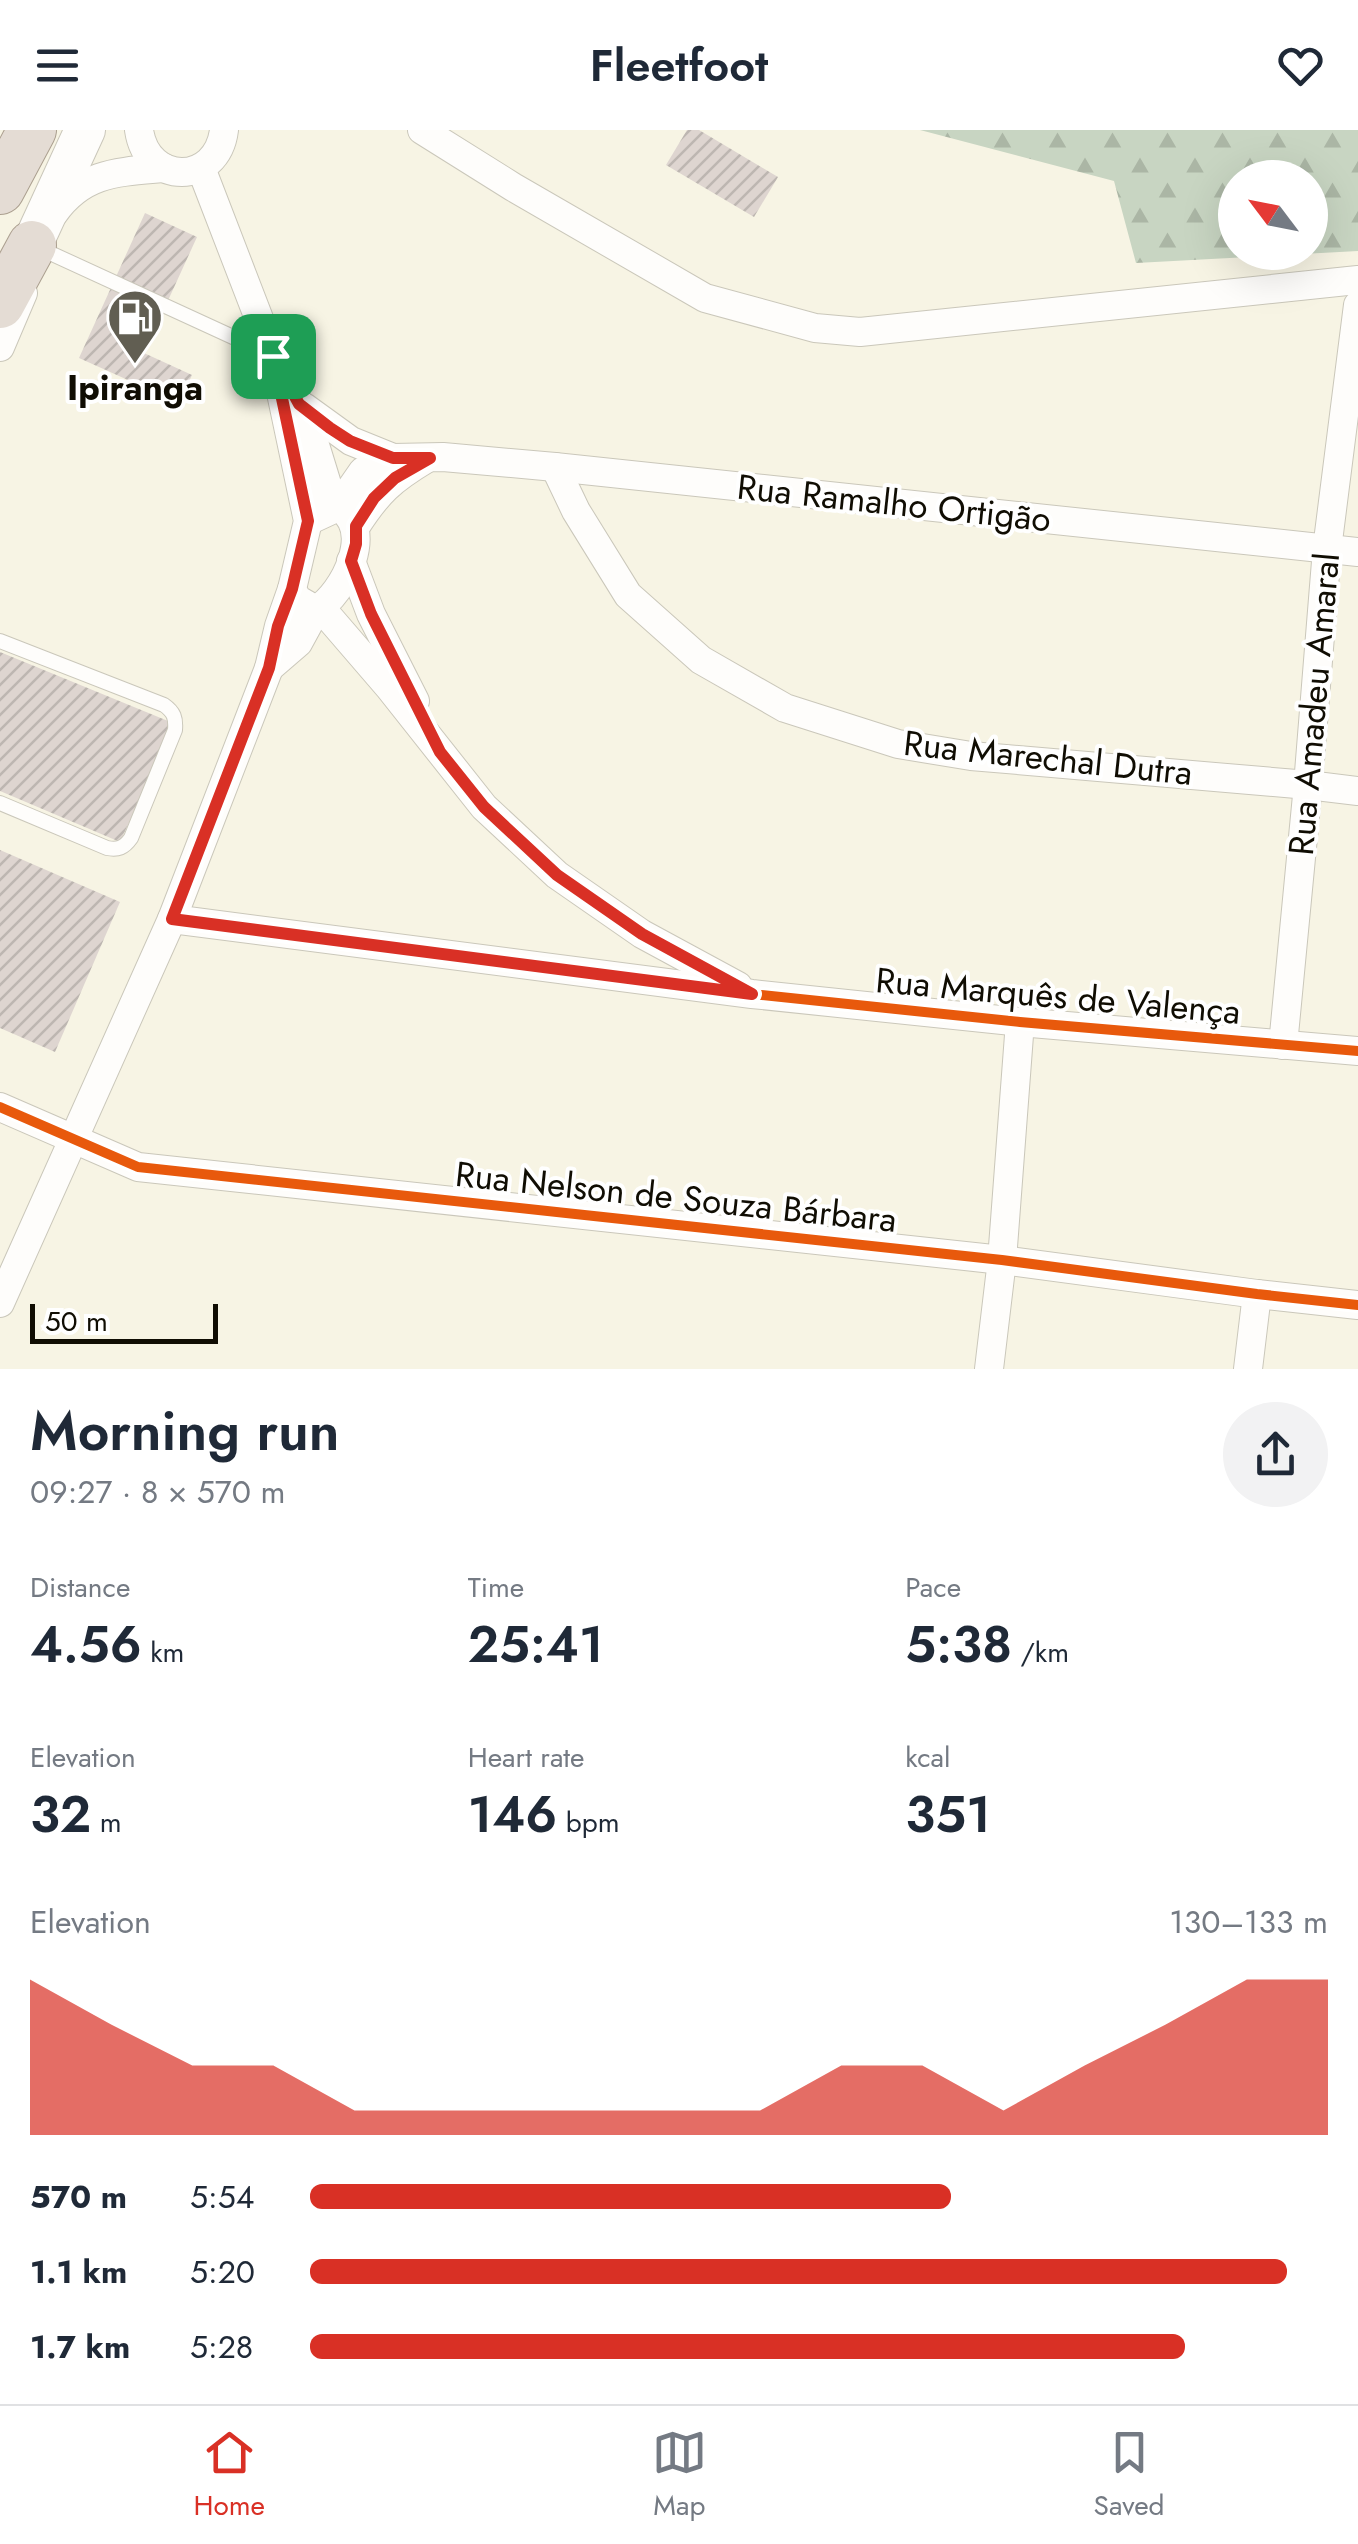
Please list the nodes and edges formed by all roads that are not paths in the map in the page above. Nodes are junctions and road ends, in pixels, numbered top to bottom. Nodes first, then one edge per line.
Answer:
1 (32, 130) edge
2 (86, 130) edge
3 (140, 130) edge
4 (224, 130) edge
5 (422, 130) edge
6 (164, 168) junction
7 (201, 168) junction
8 (0, 190) edge
9 (32, 245) junction
10 (1358, 280) edge
11 (0, 304) edge
12 (1358, 305) edge
13 (0, 347) edge
14 (273, 356) junction
15 (299, 404) junction
16 (393, 458) junction
17 (430, 458) junction
18 (556, 467) junction
19 (343, 513) junction
20 (308, 521) junction
21 (1326, 549) junction
22 (1358, 552) edge
23 (351, 561) junction
24 (292, 589) junction
25 (319, 609) junction
26 (0, 641) edge
27 (269, 668) junction
28 (440, 752) junction
29 (1308, 785) junction
30 (1358, 792) edge
31 (0, 803) edge
32 (172, 919) junction
33 (752, 994) junction
34 (1020, 1022) junction
35 (1283, 1044) junction
36 (1358, 1051) edge
37 (0, 1107) edge
38 (72, 1139) junction
39 (1002, 1260) junction
40 (1256, 1294) junction
41 (0, 1303) edge
42 (1358, 1304) edge
43 (989, 1369) edge
44 (1248, 1369) edge

1 - 8 highway
2 - 9 main road
3 - 6 street
4 - 7 street
5 - 10 street
6 - 7 street
6 - 9 street
7 - 14 street, Rua Marquês de Valença
9 - 11 highway
9 - 13 street
9 - 14 lane
12 - 21 street, Rua Amadeu Amaral
14 - 15 street, Rua Marquês de Valença
14 - 20 street, Rua Marquês de Valença
15 - 16 street
15 - 19 street, Rua Marquês de Valença
16 - 17 street, Rua Ramalho Ortigão
16 - 19 street
17 - 18 street, Rua Ramalho Ortigão
17 - 19 street
18 - 21 street, Rua Ramalho Ortigão
18 - 29 street, Rua Marechal Dutra
19 - 20 street
19 - 23 street, Rua Marquês de Valença
20 - 24 street, Rua Marquês de Valença
21 - 22 street, Rua Ramalho Ortigão
21 - 29 street, Rua Amadeu Amaral
23 - 25 street, Rua Marquês de Valença
23 - 28 street, Rua Marquês de Valença
24 - 25 street, Rua Marquês de Valença
24 - 27 street
25 - 27 street
25 - 28 street, Rua Marquês de Valença
26 - 31 lane
27 - 32 street
28 - 33 street, Rua Marquês de Valença
29 - 30 street, Rua Marechal Dutra
29 - 35 street, Rua Amadeu Amaral
32 - 33 street
32 - 38 street
33 - 34 street, Rua Marquês de Valença
34 - 35 street, Rua Marquês de Valença
34 - 39 street
35 - 36 street, Rua Marquês de Valença
37 - 38 street, Rua Nelson de Souza Bárbara
38 - 39 street, Rua Nelson de Souza Bárbara
38 - 41 street
39 - 40 street, Rua Nelson de Souza Bárbara
39 - 43 street
40 - 42 street, Rua Nelson de Souza Bárbara
40 - 44 street

